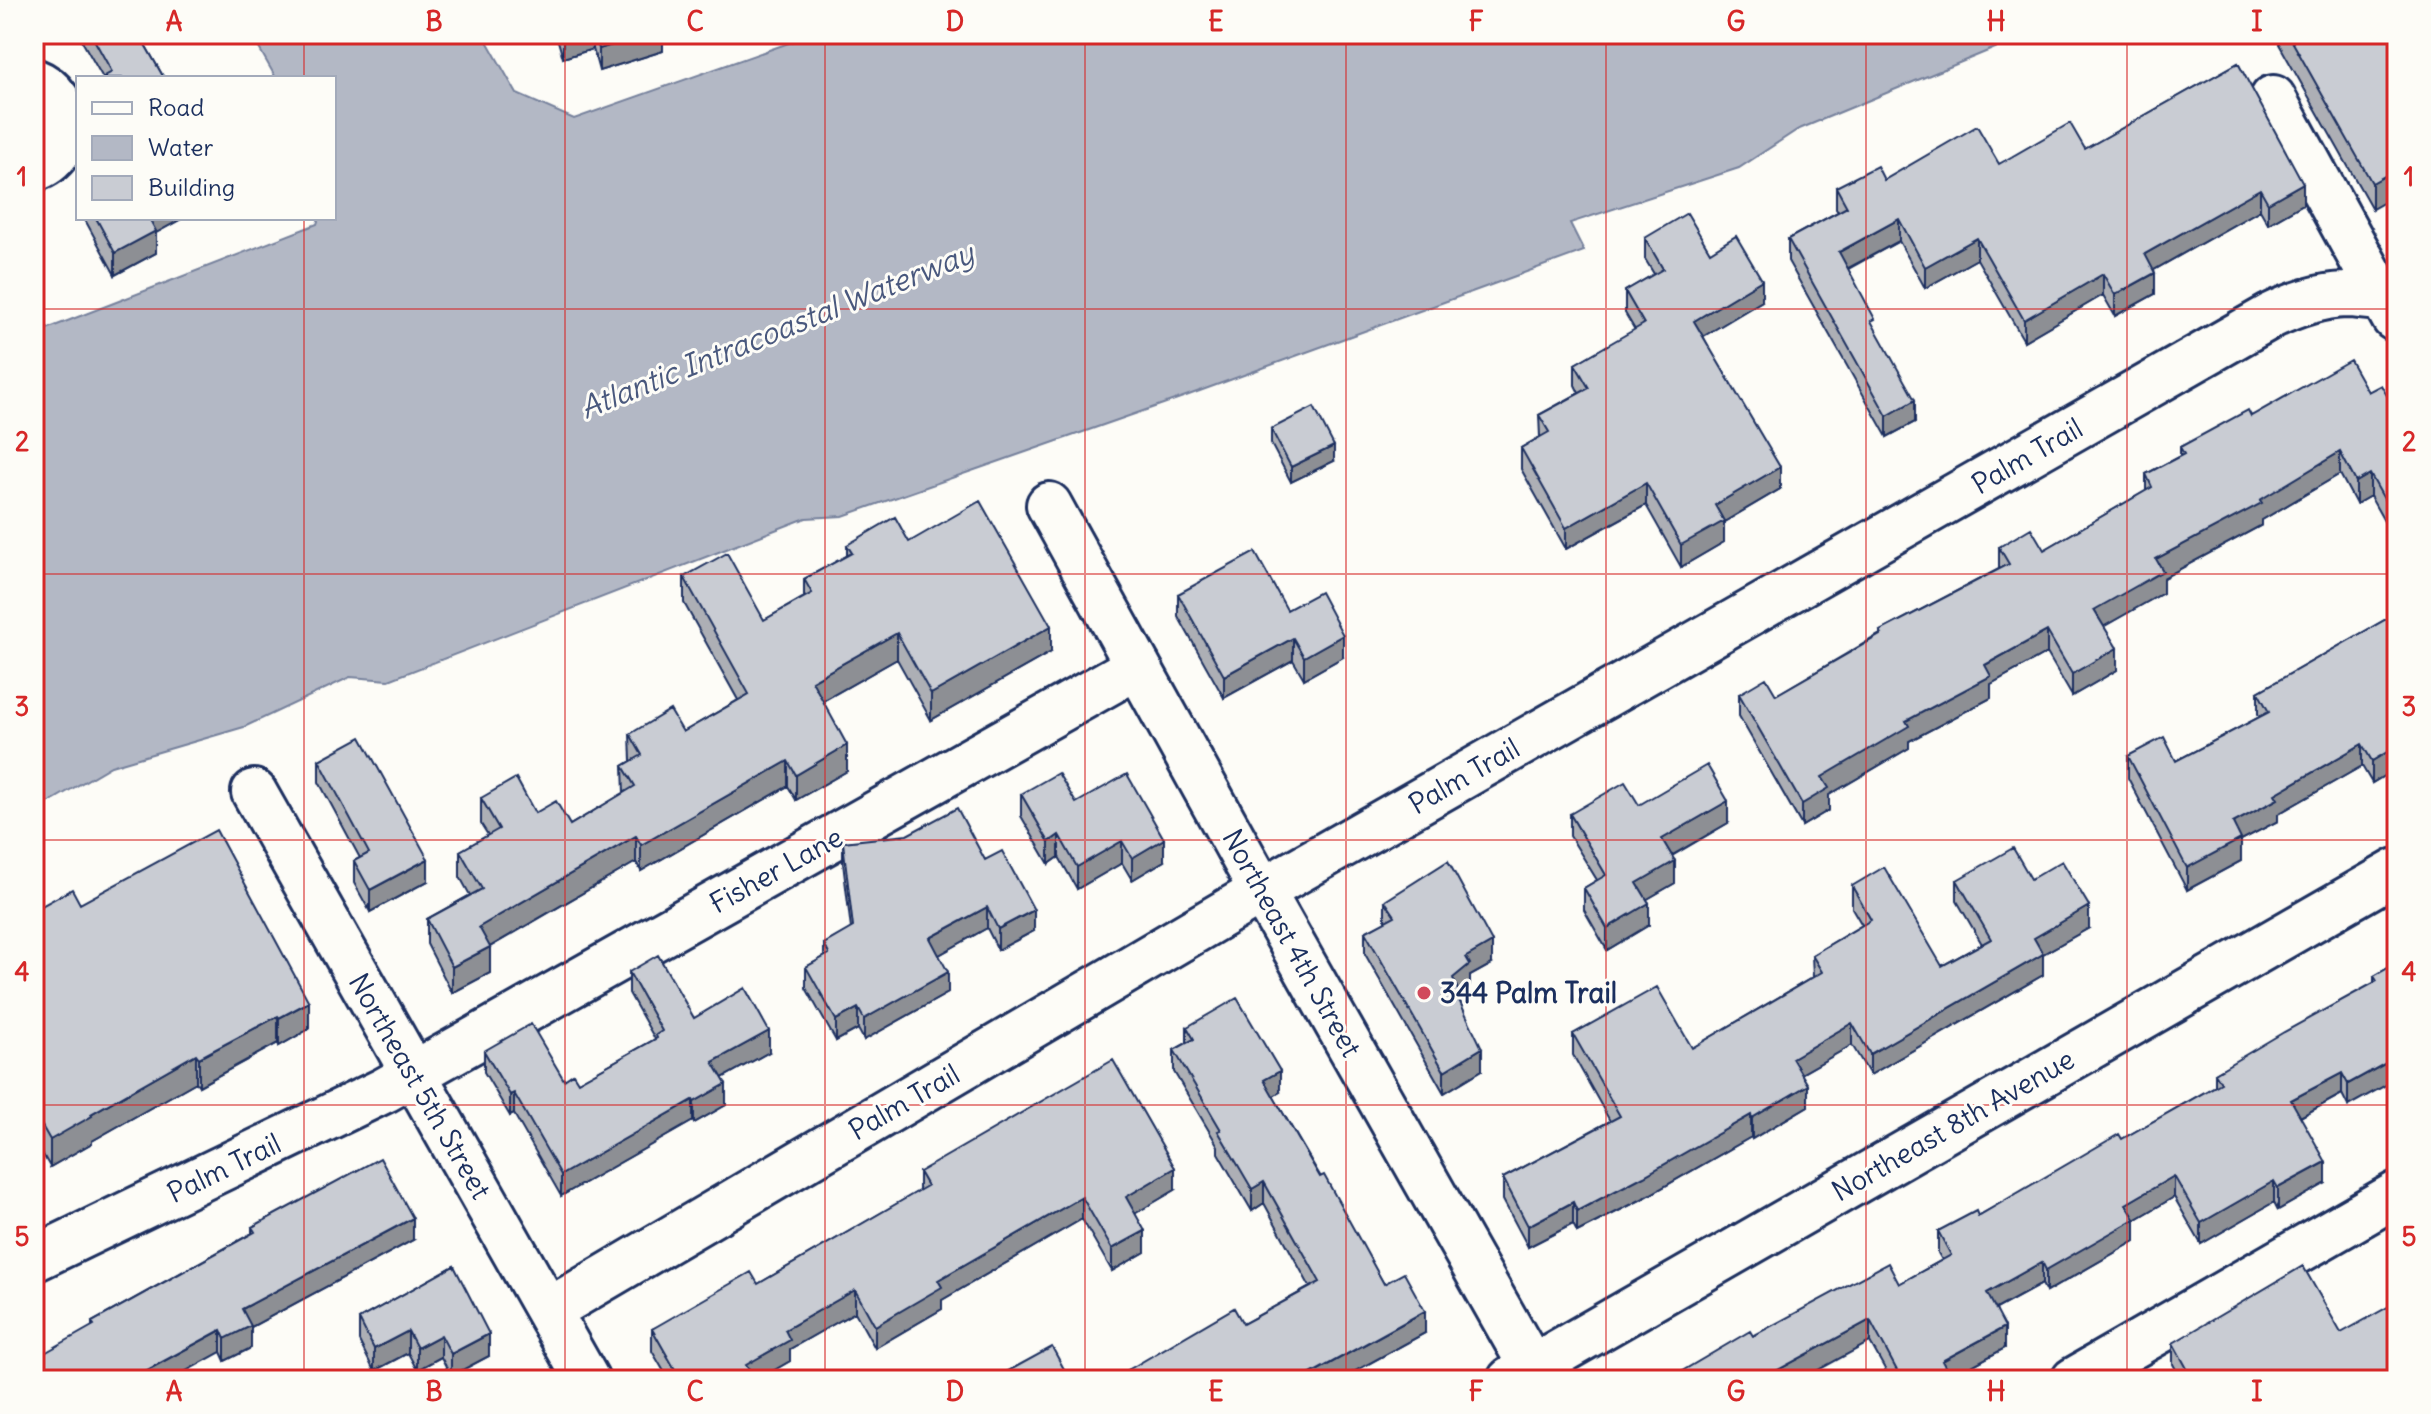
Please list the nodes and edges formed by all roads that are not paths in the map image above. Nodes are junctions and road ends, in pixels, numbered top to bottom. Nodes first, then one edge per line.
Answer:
1 (34, 81) edge
2 (2273, 98) dead end
3 (34, 169) edge
4 (2393, 305) edge
5 (1049, 505) dead end
6 (1138, 666) junction
7 (254, 792) dead end
8 (2397, 871) edge
9 (1262, 891) junction
10 (413, 1074) junction
11 (2397, 1194) edge
12 (34, 1259) edge
13 (548, 1311) junction
14 (1527, 1376) edge
15 (587, 1380) edge
16 (2074, 1380) edge

1 - 3 street
2 - 4 street
4 - 9 street, Palm Trail
5 - 6 street, Northeast 4th Street
6 - 9 street, Northeast 4th Street
6 - 10 street, Fisher Lane
7 - 10 street, Northeast 5th Street
8 - 14 street, Northeast 8th Avenue
9 - 13 street, Palm Trail
9 - 14 street, Northeast 4th Street
10 - 12 street, Palm Trail
10 - 13 street, Northeast 5th Street
11 - 16 street
13 - 15 street, Northeast 5th Street

